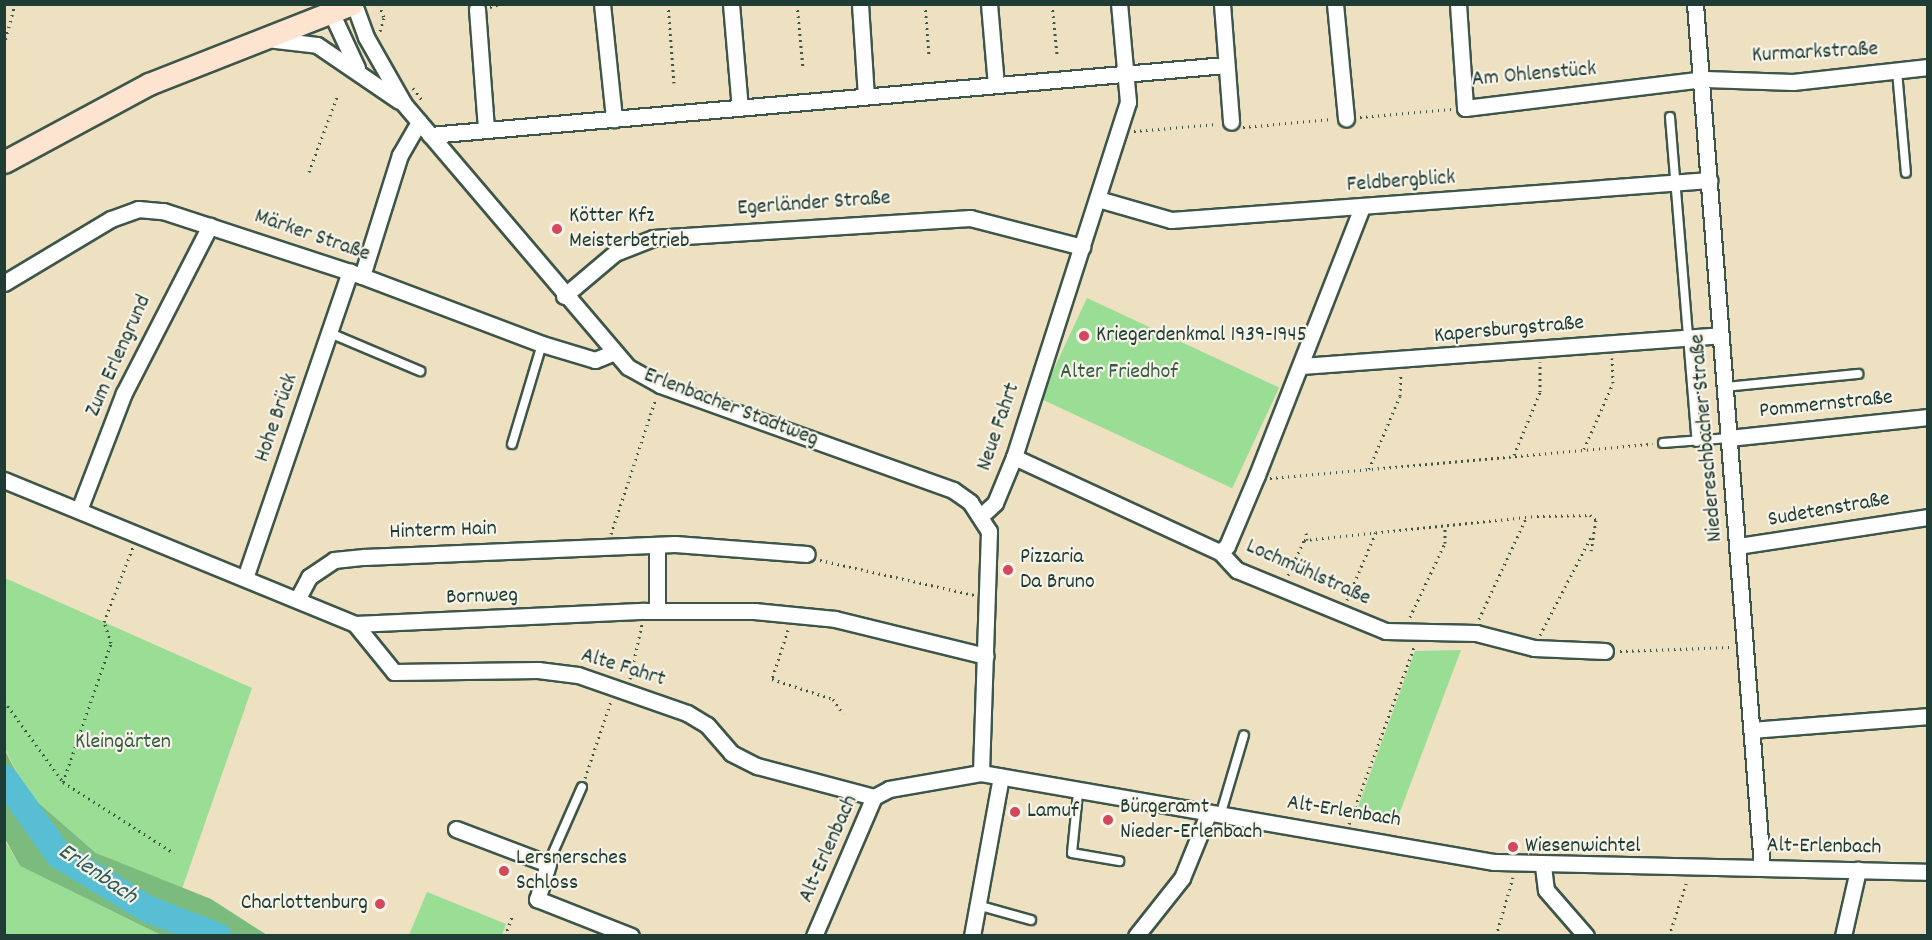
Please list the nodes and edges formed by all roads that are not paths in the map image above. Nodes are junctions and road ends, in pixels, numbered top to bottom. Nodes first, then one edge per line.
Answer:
1 (353, 4) edge
2 (602, 4) edge
3 (731, 4) edge
4 (860, 4) edge
5 (989, 4) edge
6 (1119, 4) edge
7 (1222, 4) edge
8 (1335, 4) edge
9 (1458, 4) edge
10 (1695, 4) edge
11 (330, 8) edge
12 (477, 9) dead end
13 (260, 39) junction
14 (1227, 65) junction
15 (1928, 67) edge
16 (358, 70) junction
17 (1897, 70) junction
18 (1128, 73) junction
19 (1705, 79) junction
20 (996, 85) junction
21 (866, 96) junction
22 (404, 104) junction
23 (740, 108) junction
24 (1670, 117) dead end
25 (1346, 118) dead end
26 (614, 119) junction
27 (419, 122) junction
28 (1231, 122) road end
29 (486, 130) junction
30 (430, 135) junction
31 (4, 162) edge
32 (1906, 173) dead end
33 (1710, 180) junction
34 (1675, 184) junction
35 (1098, 199) junction
36 (1362, 207) junction
37 (210, 226) junction
38 (1082, 247) junction
39 (356, 274) junction
40 (4, 283) edge
41 (564, 296) junction
42 (330, 333) junction
43 (1720, 335) junction
44 (1690, 338) junction
45 (542, 344) junction
46 (612, 353) junction
47 (1302, 366) junction
48 (420, 371) dead end
49 (1858, 374) dead end
50 (1725, 387) junction
51 (1928, 417) edge
52 (1729, 438) junction
53 (1697, 442) junction
54 (1663, 443) road end
55 (512, 444) dead end
56 (1014, 457) junction
57 (4, 480) edge
58 (79, 510) junction
59 (981, 516) junction
60 (1928, 517) edge
61 (657, 545) junction
62 (1738, 546) junction
63 (1220, 552) junction
64 (807, 555) road end
65 (245, 578) junction
66 (298, 598) junction
67 (651, 611) junction
68 (355, 624) junction
69 (1605, 651) road end
70 (986, 656) junction
71 (1928, 716) edge
72 (1752, 730) junction
73 (1244, 735) dead end
74 (981, 772) junction
75 (1001, 777) junction
76 (582, 787) road end
77 (1078, 793) junction
78 (874, 797) junction
79 (1214, 815) junction
80 (456, 829) dead end
81 (1119, 861) dead end
82 (548, 864) junction
83 (1543, 866) junction
84 (1762, 867) junction
85 (1858, 870) junction
86 (1928, 872) edge
87 (976, 904) junction
88 (1031, 920) dead end
89 (631, 936) edge
90 (814, 936) edge
91 (972, 936) edge
92 (1136, 936) edge
93 (1586, 936) edge
94 (1843, 936) edge

1 - 11 main road
1 - 22 street, Erlenbacher Stadtweg
2 - 26 street
3 - 23 street
4 - 21 street
5 - 20 street
6 - 18 street
7 - 14 street
8 - 25 street
9 - 19 street, Am Ohlenstück
10 - 19 street, Niedereschbacher Straße
11 - 13 main road
11 - 16 street, Erlenbacher Stadtweg
12 - 29 street
13 - 16 street, Erlenbacher Stadtweg
13 - 31 main road
14 - 18 street
14 - 28 street
15 - 17 street, Kurmarkstraße
16 - 22 street, Erlenbacher Stadtweg
17 - 19 street, Kurmarkstraße
17 - 32 lane
18 - 20 street
18 - 35 street, Neue Fahrt
19 - 33 street, Niedereschbacher Straße
20 - 21 street
21 - 23 street
22 - 27 street, Erlenbacher Stadtweg
23 - 26 street
24 - 34 lane
26 - 29 street
27 - 30 street, Erlenbacher Stadtweg
27 - 39 street, Hohe Brück
29 - 30 street
30 - 41 street, Erlenbacher Stadtweg
33 - 34 street, Feldbergblick
33 - 43 street, Niedereschbacher Straße
34 - 36 street, Feldbergblick
34 - 44 lane
35 - 36 street, Feldbergblick
35 - 38 street, Neue Fahrt
36 - 47 street
37 - 39 street, Märker Straße
37 - 40 street, Märker Straße
37 - 58 street, Zum Erlengrund
38 - 41 street, Egerländer Straße
38 - 56 street, Neue Fahrt
39 - 42 street, Hohe Brück
39 - 45 street, Märker Straße
41 - 46 street, Erlenbacher Stadtweg
42 - 48 lane
42 - 65 street, Hohe Brück
43 - 44 street, Kapersburgstraße
43 - 50 street, Niedereschbacher Straße
44 - 47 street, Kapersburgstraße
44 - 53 lane
45 - 46 street, Märker Straße
45 - 55 lane
46 - 59 street, Erlenbacher Stadtweg
47 - 63 street
49 - 50 lane
50 - 52 street, Niedereschbacher Straße
51 - 52 street, Pommernstraße
52 - 53 lane
52 - 62 street, Niedereschbacher Straße
53 - 54 lane
56 - 59 street, Neue Fahrt
56 - 63 street, Lochmühlstraße
57 - 58 street, Bornweg
58 - 65 street, Bornweg
59 - 70 street
60 - 62 street, Sudetenstraße
61 - 64 street, Hinterm Hain
61 - 66 street, Hinterm Hain
61 - 67 street
62 - 72 street, Niedereschbacher Straße
63 - 69 street, Lochmühlstraße
65 - 66 street, Bornweg
66 - 68 street, Bornweg
67 - 68 street, Bornweg
67 - 70 street, Bornweg
68 - 78 street, Alte Fahrt
70 - 74 street
71 - 72 street
72 - 84 street, Niedereschbacher Straße
73 - 79 lane
74 - 75 street, Alt-Erlenbach
74 - 78 street, Alt-Erlenbach
75 - 77 street, Alt-Erlenbach
75 - 87 street
76 - 82 lane
77 - 79 street, Alt-Erlenbach
77 - 81 lane
78 - 90 street, Alt-Erlenbach
79 - 83 street, Alt-Erlenbach
79 - 92 street
80 - 82 street
82 - 89 street
83 - 84 street, Alt-Erlenbach
83 - 93 street
84 - 85 street, Alt-Erlenbach
85 - 86 street, Alt-Erlenbach
85 - 94 street
87 - 88 lane
87 - 91 street

